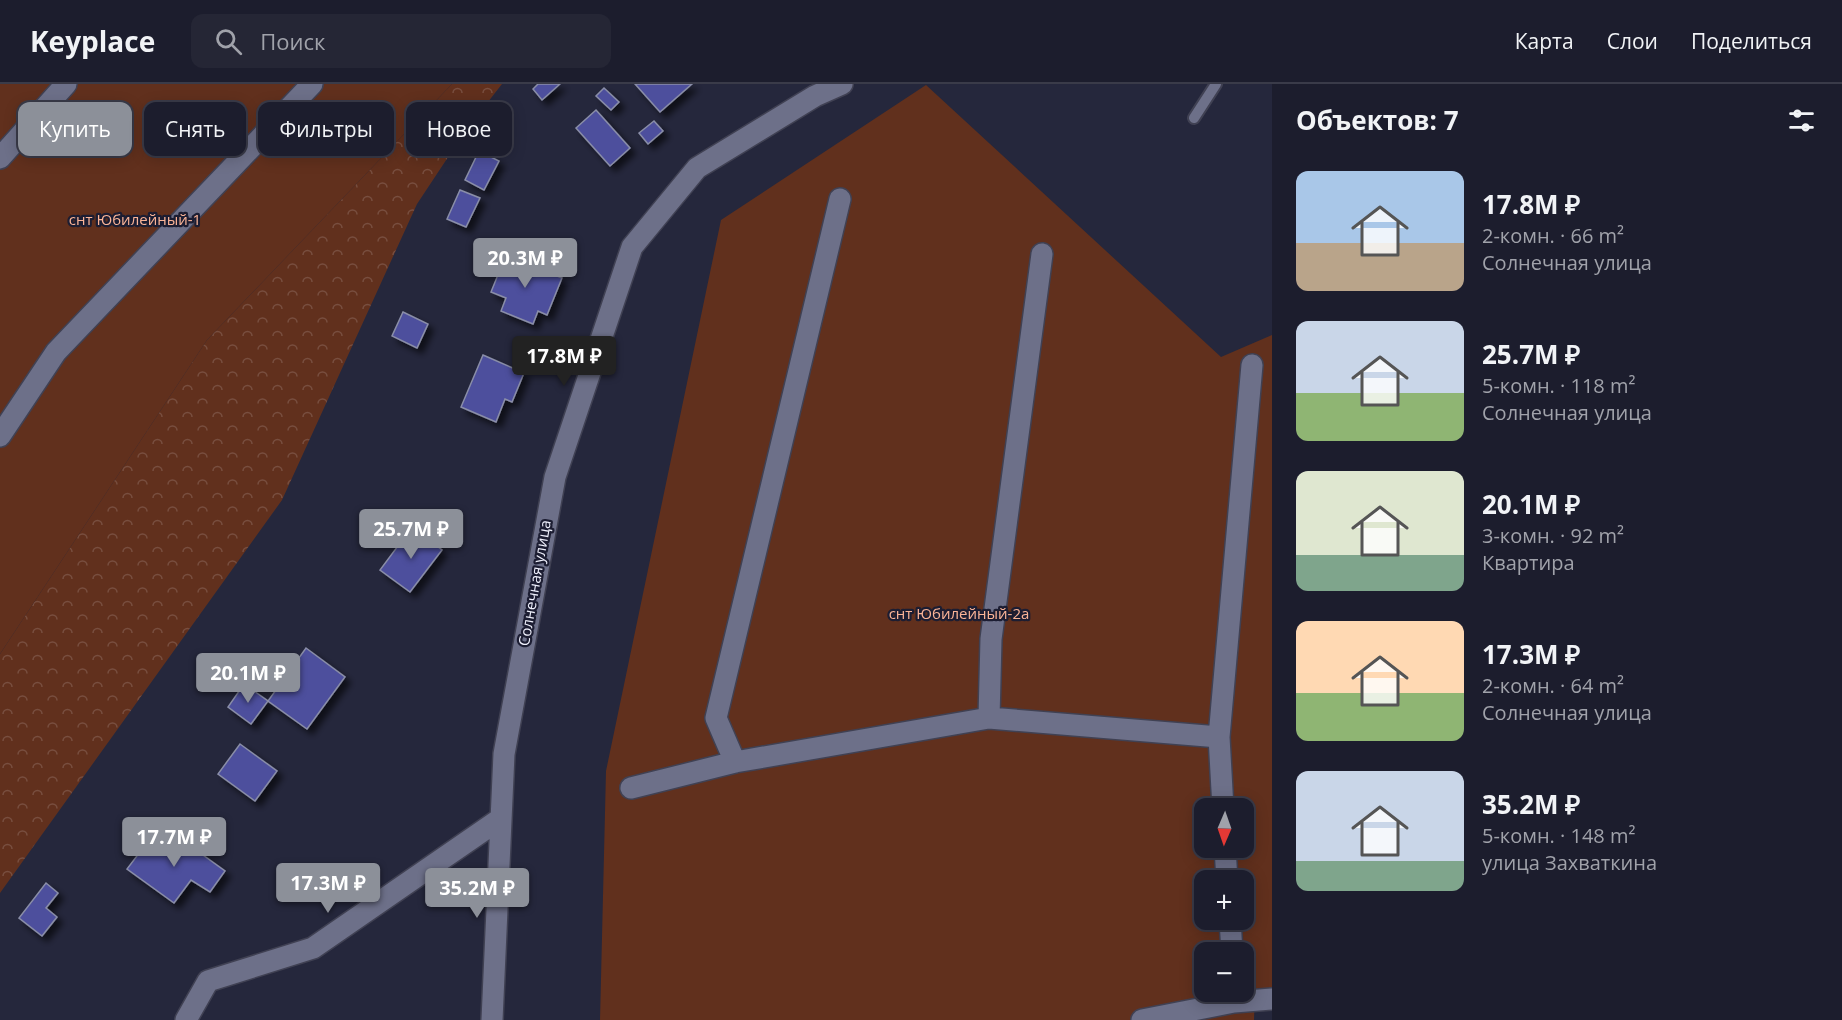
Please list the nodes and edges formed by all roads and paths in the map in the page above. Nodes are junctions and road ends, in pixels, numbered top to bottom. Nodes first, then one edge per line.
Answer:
1 (66, 84) edge
2 (312, 84) edge
3 (842, 84) edge
4 (1216, 84) edge
5 (1194, 118) dead end
6 (0, 158) edge
7 (840, 199) dead end
8 (1042, 254) dead end
9 (1252, 366) dead end
10 (0, 436) edge
11 (989, 718) junction
12 (1219, 737) junction
13 (735, 762) junction
14 (631, 788) dead end
15 (1222, 798) edge
16 (500, 819) junction
17 (1272, 999) edge
18 (1234, 1005) edge
19 (186, 1020) edge
20 (492, 1020) edge
21 (1142, 1020) edge

1 - 6 street
2 - 10 street
3 - 16 street, Солнечная улица
4 - 5 lane
7 - 13 street
8 - 11 street
9 - 12 street
11 - 12 street
11 - 13 street
12 - 15 street
13 - 14 street
16 - 19 street
16 - 20 street, Солнечная улица
17 - 18 street
18 - 21 street

